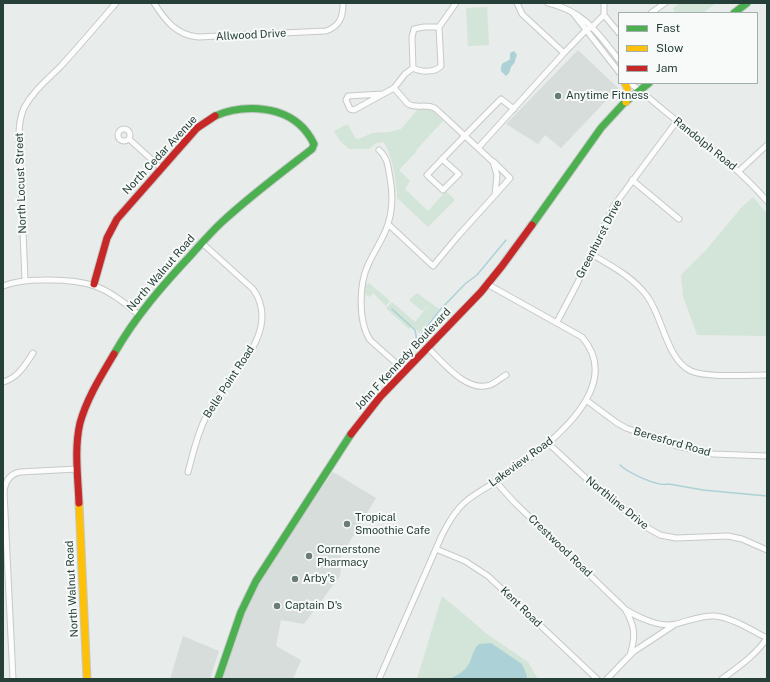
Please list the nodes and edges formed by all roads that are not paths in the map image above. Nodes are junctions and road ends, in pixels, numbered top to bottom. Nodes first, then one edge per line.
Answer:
1 (116, 3) edge
2 (343, 3) edge
3 (456, 3) edge
4 (517, 3) edge
5 (548, 3) edge
6 (604, 3) edge
7 (665, 3) edge
8 (747, 3) edge
9 (157, 4) edge
10 (572, 12) junction
11 (652, 12) edge
12 (735, 12) edge
13 (604, 15) junction
14 (439, 27) junction
15 (592, 27) junction
16 (586, 30) junction
17 (618, 32) edge
18 (564, 53) junction
19 (618, 59) edge
20 (413, 68) junction
21 (618, 71) edge
22 (625, 84) edge
23 (631, 84) edge
24 (637, 84) edge
25 (648, 84) edge
26 (394, 88) junction
27 (640, 90) junction
28 (383, 94) junction
29 (626, 102) junction
30 (514, 109) junction
31 (677, 121) junction
32 (309, 136) joint
33 (465, 136) junction
34 (129, 139) dead end
35 (767, 145) edge
36 (478, 148) junction
37 (379, 150) dead end
38 (442, 159) junction
39 (493, 162) junction
40 (161, 168) junction
41 (739, 171) junction
42 (632, 180) junction
43 (495, 195) junction
44 (767, 201) edge
45 (679, 219) dead end
46 (388, 224) junction
47 (202, 243) junction
48 (591, 254) junction
49 (25, 280) junction
50 (94, 284) junction
51 (487, 284) junction
52 (3, 286) edge
53 (139, 315) junction
54 (557, 322) junction
55 (428, 348) junction
56 (33, 353) dead end
57 (405, 371) junction
58 (506, 375) dead end
59 (767, 375) edge
60 (3, 382) edge
61 (586, 400) junction
62 (548, 443) junction
63 (767, 456) edge
64 (77, 469) junction
65 (188, 472) dead end
66 (496, 482) junction
67 (436, 549) junction
68 (767, 550) edge
69 (625, 609) junction
70 (674, 625) junction
71 (767, 638) edge
72 (630, 654) junction
73 (13, 679) edge
74 (87, 679) edge
75 (218, 679) edge
76 (379, 679) edge
77 (597, 679) edge
78 (607, 679) edge
79 (722, 679) edge

1 - 49 street, North Locust Street
2 - 9 street, Allwood Drive
3 - 14 street
4 - 18 street
5 - 10 street
6 - 13 street
7 - 11 street
8 - 12 street
10 - 15 street
10 - 16 street
13 - 15 street
13 - 17 street
14 - 20 street
14 - 20 street
15 - 16 street
15 - 19 street
16 - 18 street
16 - 21 street
18 - 30 street
20 - 26 street
22 - 29 street
23 - 27 street, Randolph Road
24 - 27 street, Randolph Road
25 - 27 street, John F Kennedy Boulevard
26 - 28 street
26 - 33 street
27 - 29 street, John F Kennedy Boulevard
27 - 31 street, Randolph Road
28 - 28 street
29 - 51 street, John F Kennedy Boulevard
30 - 33 street
30 - 36 street
31 - 41 street, Randolph Road
31 - 42 street, Greenhurst Drive
32 - 40 street, North Cedar Avenue
32 - 47 street, North Walnut Road
33 - 36 street
33 - 38 street
34 - 40 street
35 - 41 street
36 - 39 street
37 - 46 street
38 - 38 street
39 - 43 street
39 - 43 street
40 - 50 street, North Cedar Avenue
41 - 44 street, Randolph Road
42 - 45 street
42 - 48 street, Greenhurst Drive
43 - 46 street
46 - 57 street
47 - 53 street, North Walnut Road
47 - 65 street, Belle Point Road
48 - 54 street, Greenhurst Drive
48 - 59 street
49 - 50 street
49 - 52 street
50 - 53 street
51 - 54 street, Lakeview Road
51 - 55 street, John F Kennedy Boulevard
53 - 64 street, North Walnut Road
54 - 61 street, Lakeview Road
55 - 57 street, John F Kennedy Boulevard
55 - 58 street
56 - 60 street
57 - 75 street, John F Kennedy Boulevard
61 - 62 street, Lakeview Road
61 - 63 street, Beresford Road
62 - 66 street, Lakeview Road
62 - 68 street, Northline Drive
64 - 73 street
64 - 74 street, North Walnut Road
66 - 67 street, Lakeview Road
66 - 69 street, Crestwood Road
67 - 76 street, Lakeview Road
67 - 77 street, Kent Road
69 - 70 street, Crestwood Road
69 - 72 street, Crestwood Road
70 - 71 street, Crestwood Road
70 - 72 street
71 - 79 street
72 - 78 street

